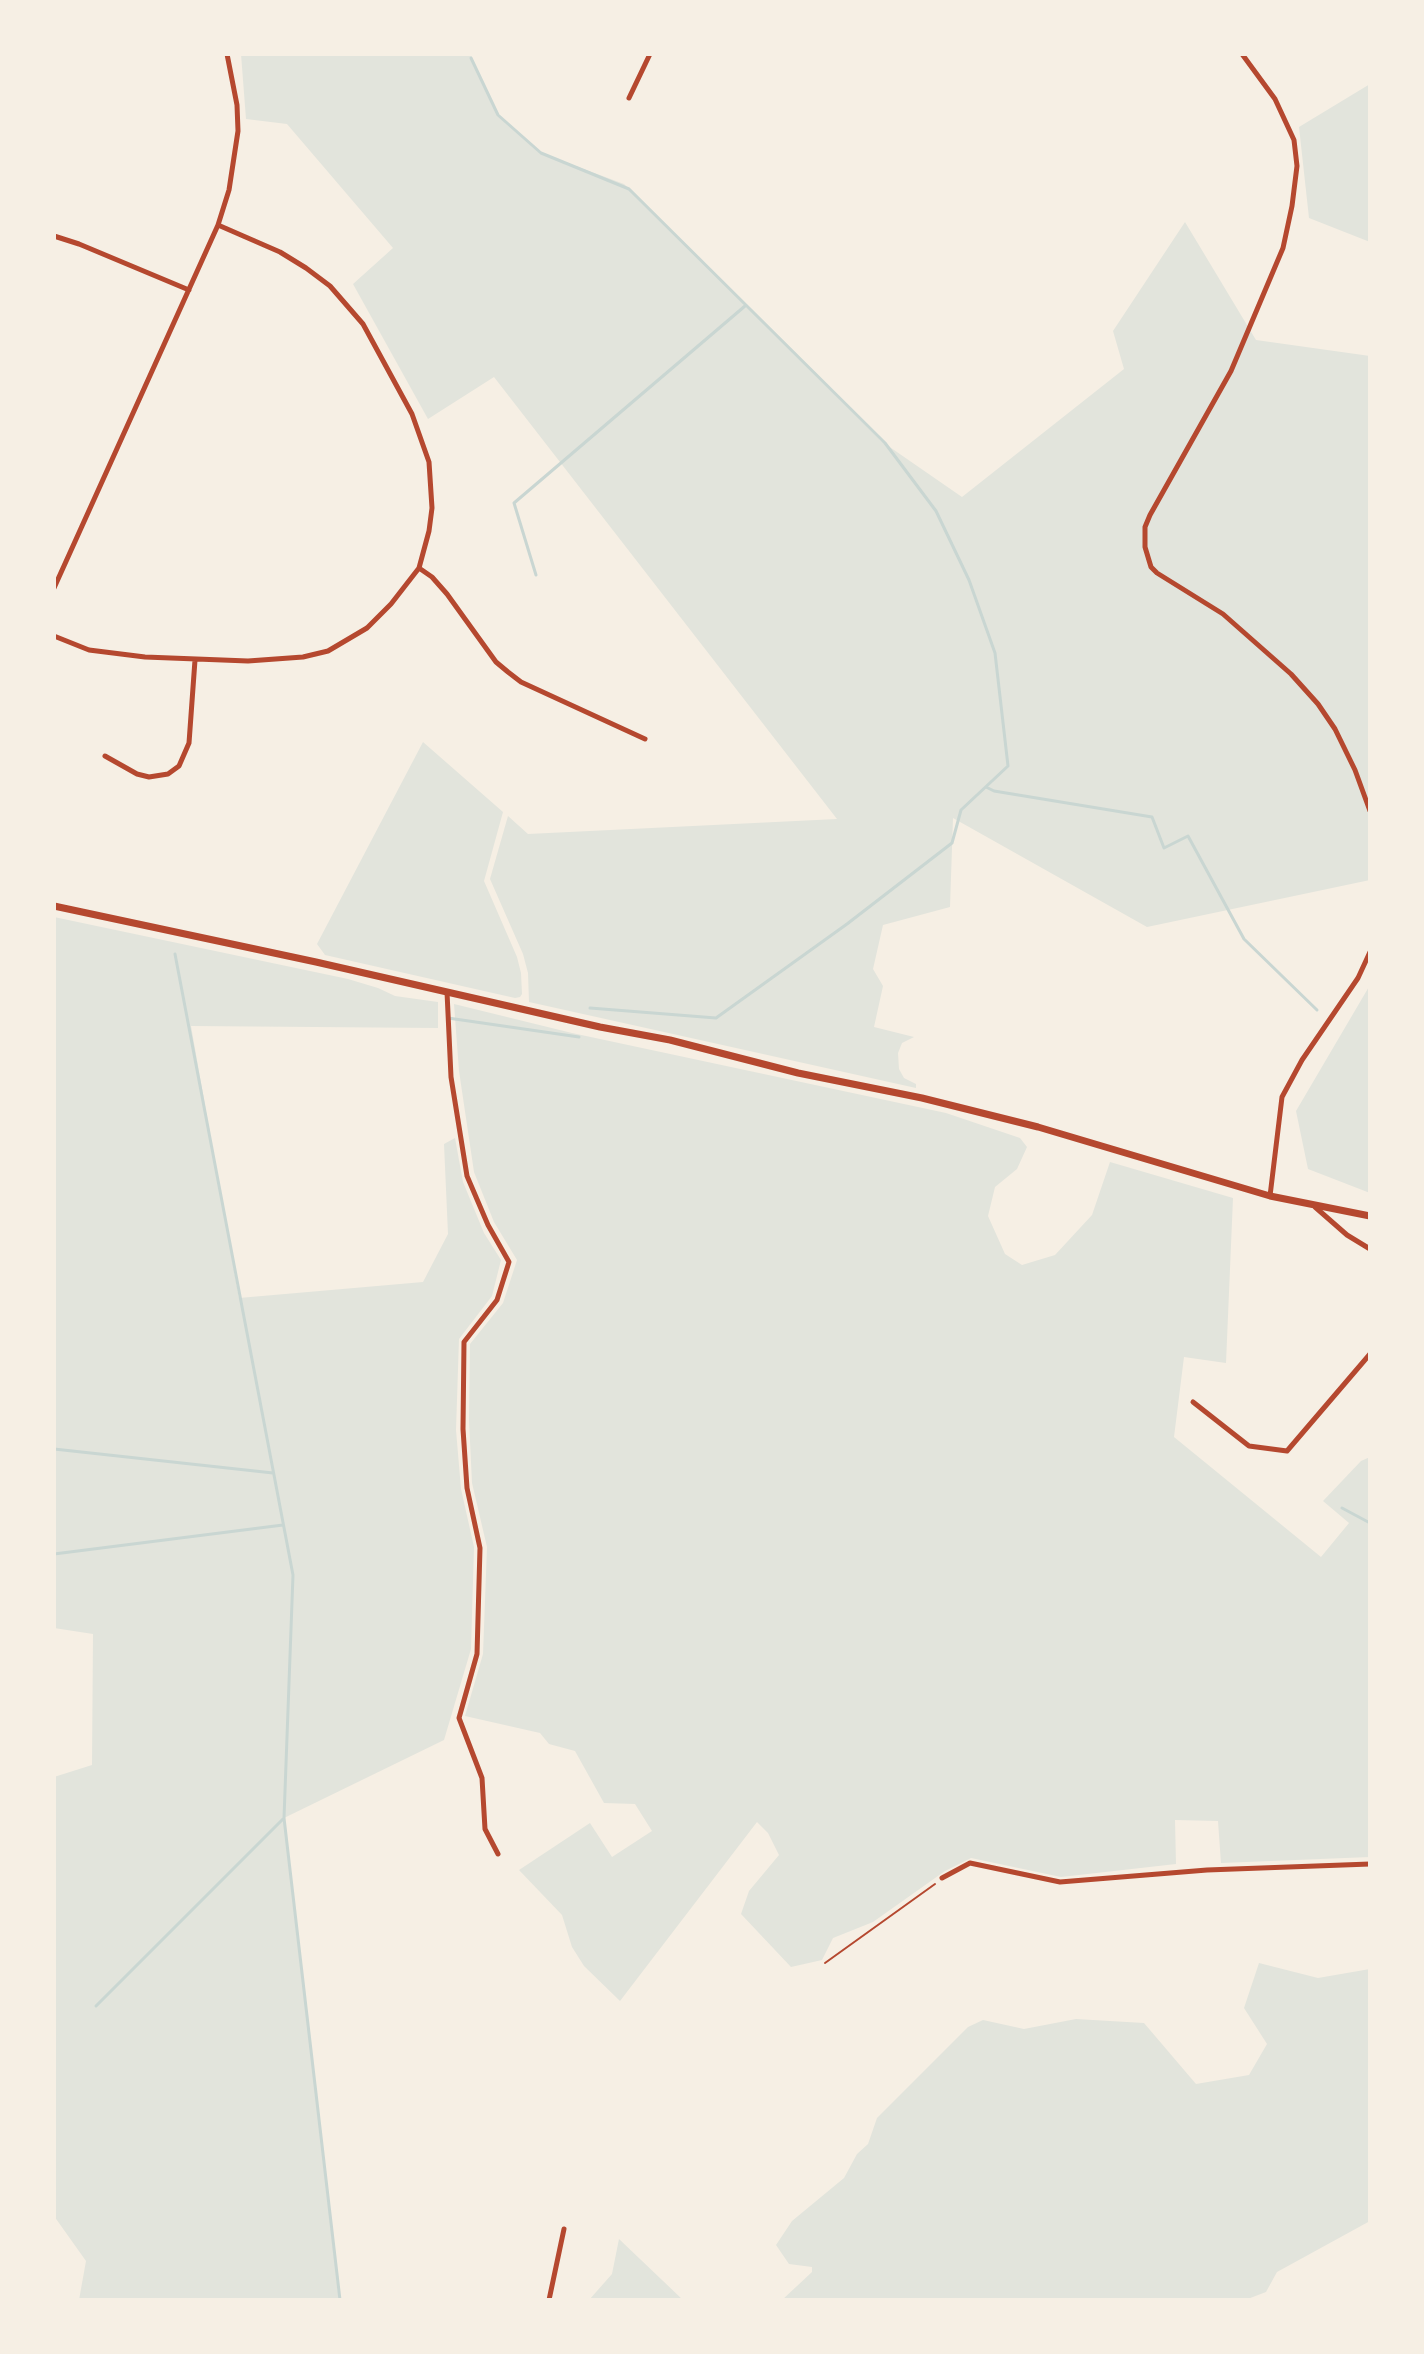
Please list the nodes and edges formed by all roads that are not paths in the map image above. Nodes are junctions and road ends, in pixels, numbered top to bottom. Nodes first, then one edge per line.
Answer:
1 (227, 54) edge
2 (650, 54) edge
3 (1242, 54) edge
4 (629, 98) dead end
5 (218, 225) junction
6 (54, 236) edge
7 (189, 290) junction
8 (419, 568) junction
9 (54, 588) edge
10 (54, 636) edge
11 (195, 660) junction
12 (645, 739) dead end
13 (105, 756) dead end
14 (1370, 811) edge
15 (54, 906) edge
16 (1370, 952) edge
17 (447, 992) junction
18 (1270, 1196) junction
19 (1315, 1207) junction
20 (1370, 1216) edge
21 (1370, 1249) edge
22 (1370, 1354) edge
23 (1193, 1402) dead end
24 (498, 1854) dead end
25 (1370, 1864) edge
26 (942, 1878) road end
27 (564, 2229) dead end
28 (549, 2300) edge

1 - 5 street
2 - 4 street
3 - 14 street
5 - 7 street
5 - 8 street
6 - 7 street
7 - 9 street
8 - 11 street
8 - 12 street
10 - 11 street
11 - 13 street
15 - 17 main road
16 - 18 street
17 - 18 main road
17 - 24 street
18 - 19 main road
19 - 20 main road
19 - 21 street
22 - 23 street
25 - 26 street
27 - 28 street

